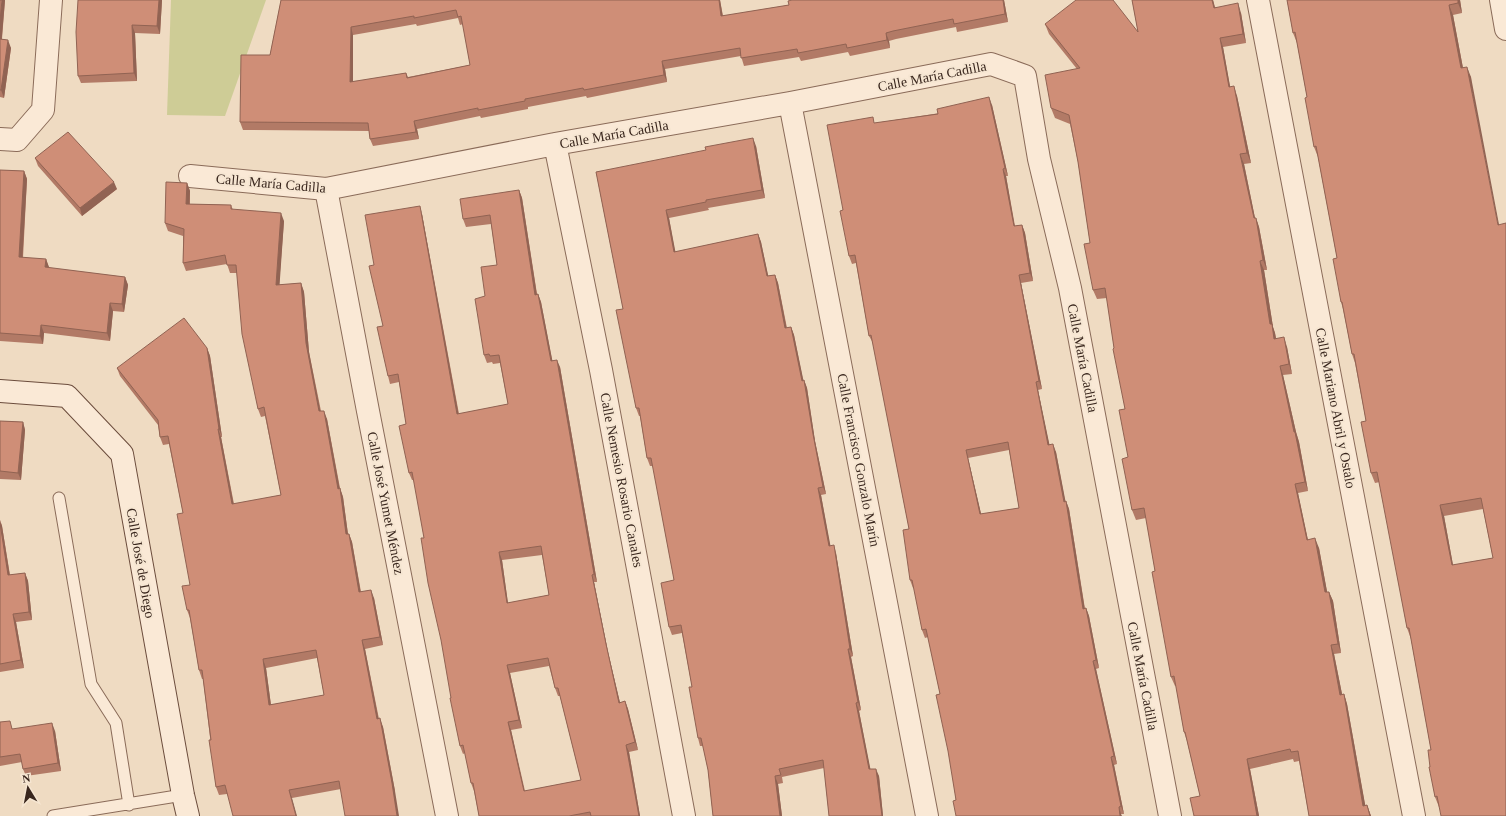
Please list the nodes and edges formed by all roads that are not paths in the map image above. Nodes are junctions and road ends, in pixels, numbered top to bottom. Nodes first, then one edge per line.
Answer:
1 (51, 0) edge
2 (1258, 0) edge
3 (1500, 0) edge
4 (1506, 29) edge
5 (790, 103) junction
6 (0, 139) edge
7 (555, 144) junction
8 (190, 176) dead end
9 (326, 189) junction
10 (0, 391) edge
11 (59, 498) dead end
12 (129, 804) junction
13 (185, 806) edge
14 (53, 816) edge
15 (447, 816) edge
16 (684, 816) edge
17 (927, 816) edge
18 (1170, 816) edge
19 (1414, 816) edge

1 - 6 street
2 - 19 street, Calle Mariano Abril y Ostalo
3 - 4 street
5 - 7 street, Calle María Cadilla
5 - 17 street, Calle Francisco Gonzalo Marín
5 - 18 street, Calle María Cadilla
7 - 9 street, Calle María Cadilla
7 - 16 street, Calle Nemesio Rosario Canales
8 - 9 street, Calle María Cadilla
9 - 15 street, Calle José Yumet Méndez
10 - 13 street, Calle José de Diego
11 - 12 lane
12 - 13 lane
12 - 14 lane

